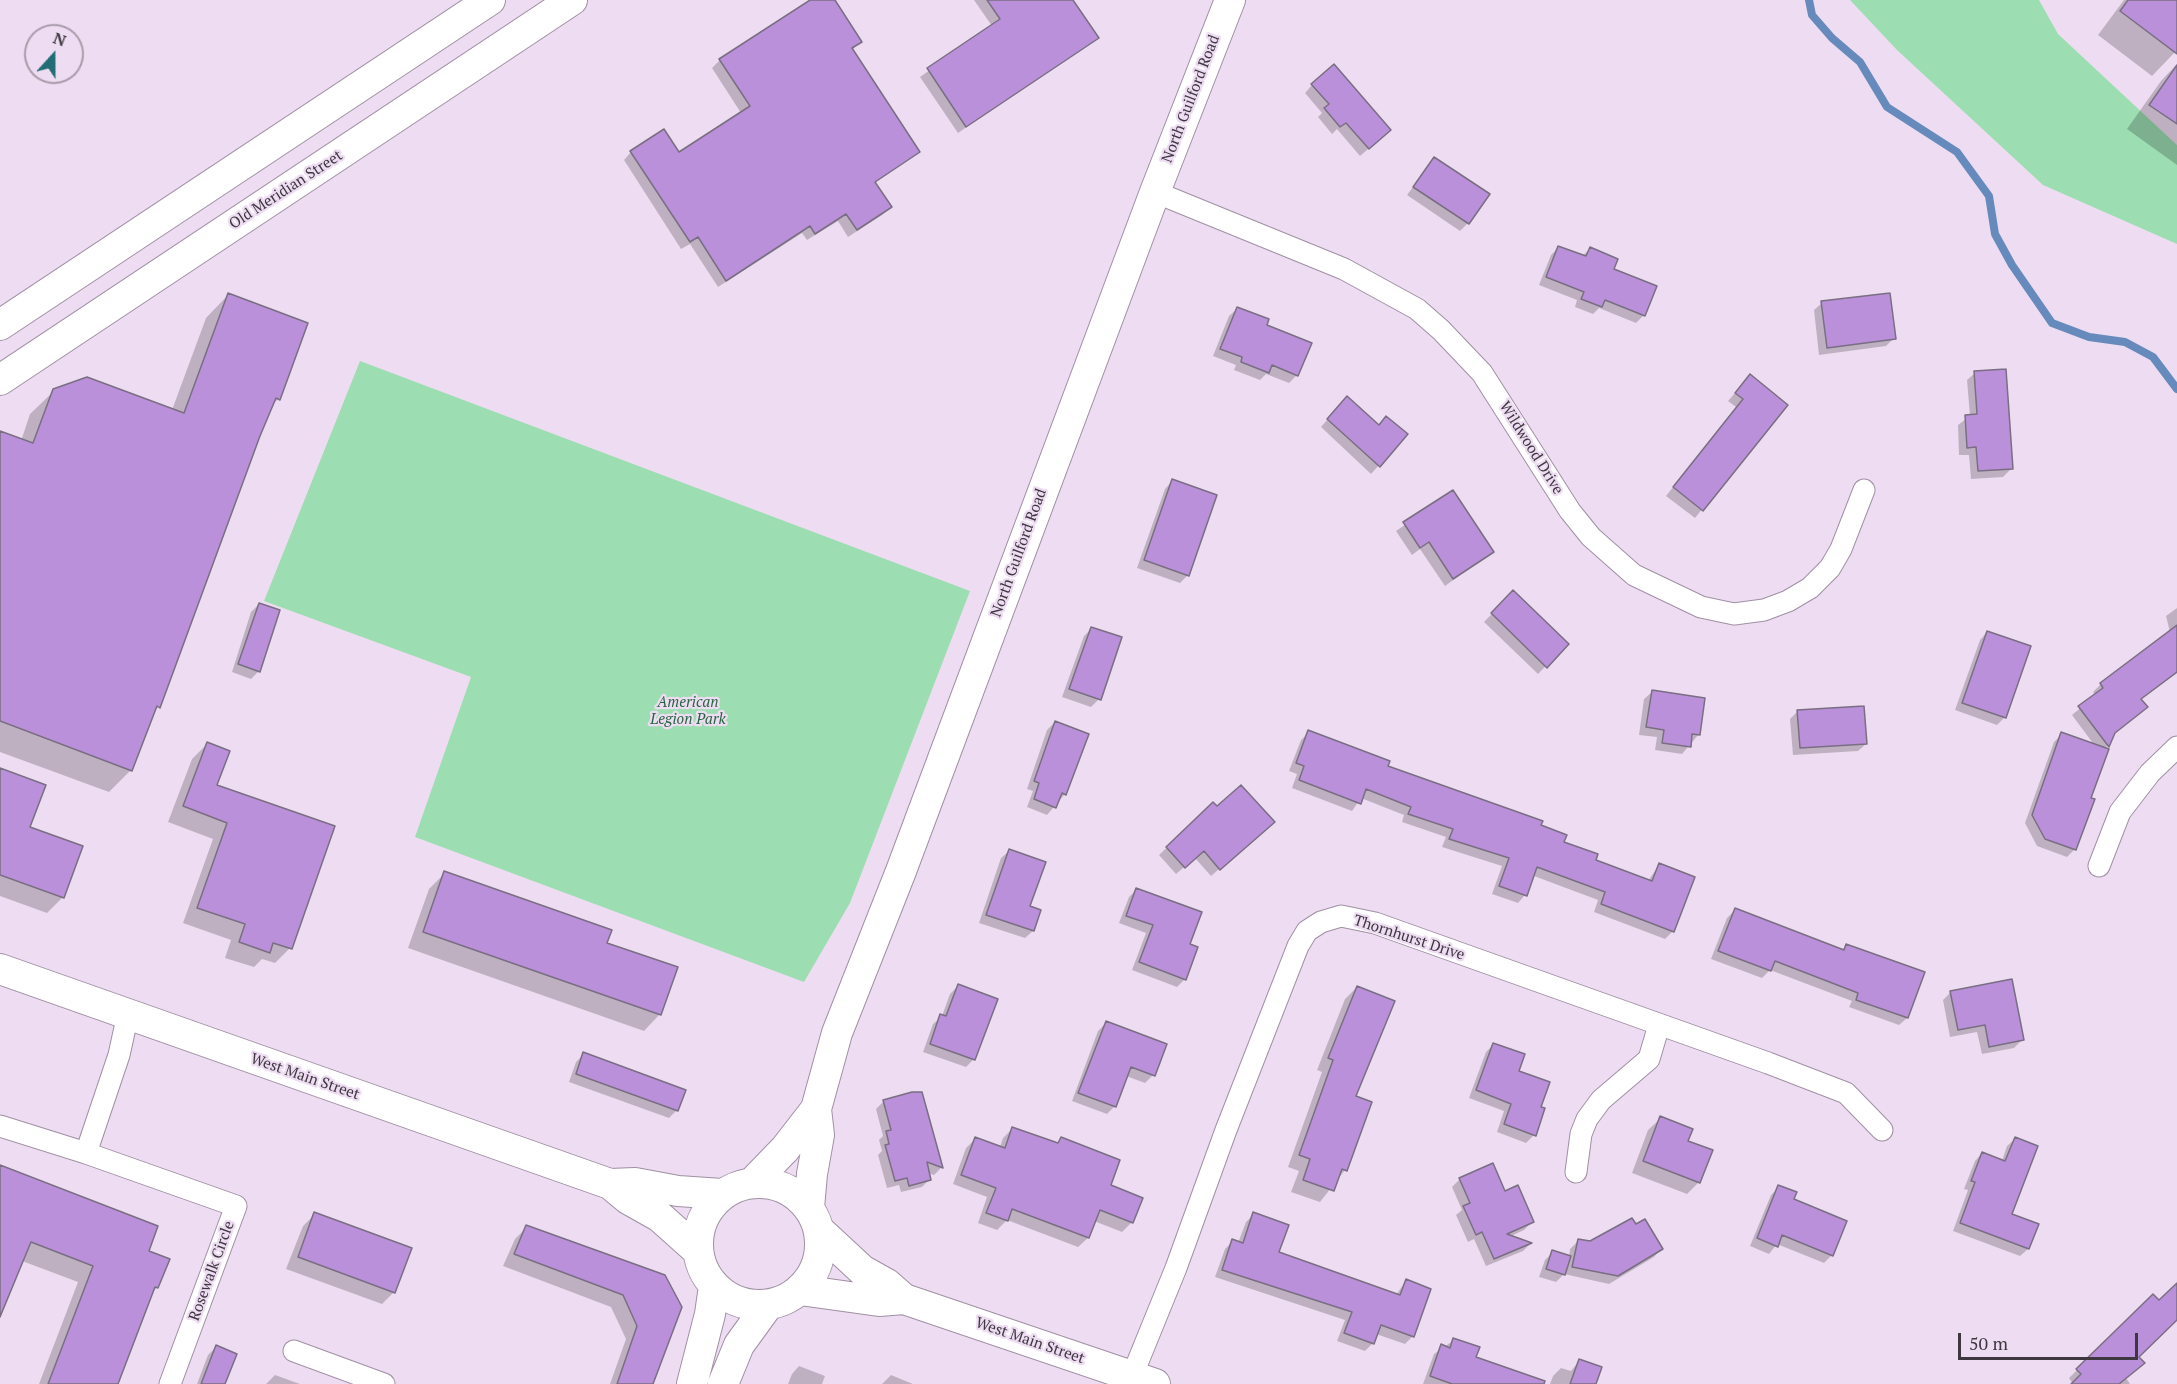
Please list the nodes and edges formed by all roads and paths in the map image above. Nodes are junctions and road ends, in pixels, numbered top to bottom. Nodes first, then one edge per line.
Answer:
1 (572, 0) edge
2 (1230, 0) edge
3 (484, 4) edge
4 (507, 45) junction
5 (1155, 192) junction
6 (0, 325) edge
7 (0, 380) edge
8 (1864, 490) dead end
9 (2177, 747) edge
10 (2099, 866) dead end
11 (0, 969) edge
12 (128, 1014) junction
13 (1659, 1025) junction
14 (816, 1109) junction
15 (0, 1126) edge
16 (1882, 1130) dead end
17 (86, 1153) junction
18 (1576, 1172) dead end
19 (752, 1183) junction
20 (610, 1184) junction
21 (722, 1194) junction
22 (815, 1220) junction
23 (698, 1251) junction
24 (714, 1286) junction
25 (800, 1290) junction
26 (904, 1299) junction
27 (768, 1305) junction
28 (294, 1351) dead end
29 (1143, 1380) edge
30 (170, 1384) edge
31 (384, 1384) edge
32 (692, 1384) edge
33 (723, 1384) edge

1 - 4 main road, Old Meridian Street
2 - 5 main road, North Guilford Road
3 - 4 main road
3 - 6 main road
4 - 7 main road, Old Meridian Street
5 - 8 street, Wildwood Drive
5 - 14 main road, North Guilford Road
9 - 10 street
11 - 12 main road, West Main Street
12 - 17 street
12 - 20 main road, West Main Street
13 - 16 street, Thornhurst Drive
13 - 18 street
13 - 29 street, Thornhurst Drive
14 - 19 main road, North Guilford Road
14 - 22 main road, North Guilford Road
15 - 17 street, Rosewalk Circle
17 - 30 street, Rosewalk Circle
19 - 21 main road
19 - 22 main road
20 - 21 main road, West Main Street
20 - 23 main road, West Main Street
21 - 23 main road
22 - 25 main road
22 - 26 main road, West Main Street
23 - 24 main road
24 - 27 main road
24 - 32 main road
25 - 26 main road, West Main Street
25 - 27 main road
26 - 29 main road, West Main Street
27 - 33 main road
28 - 31 street

